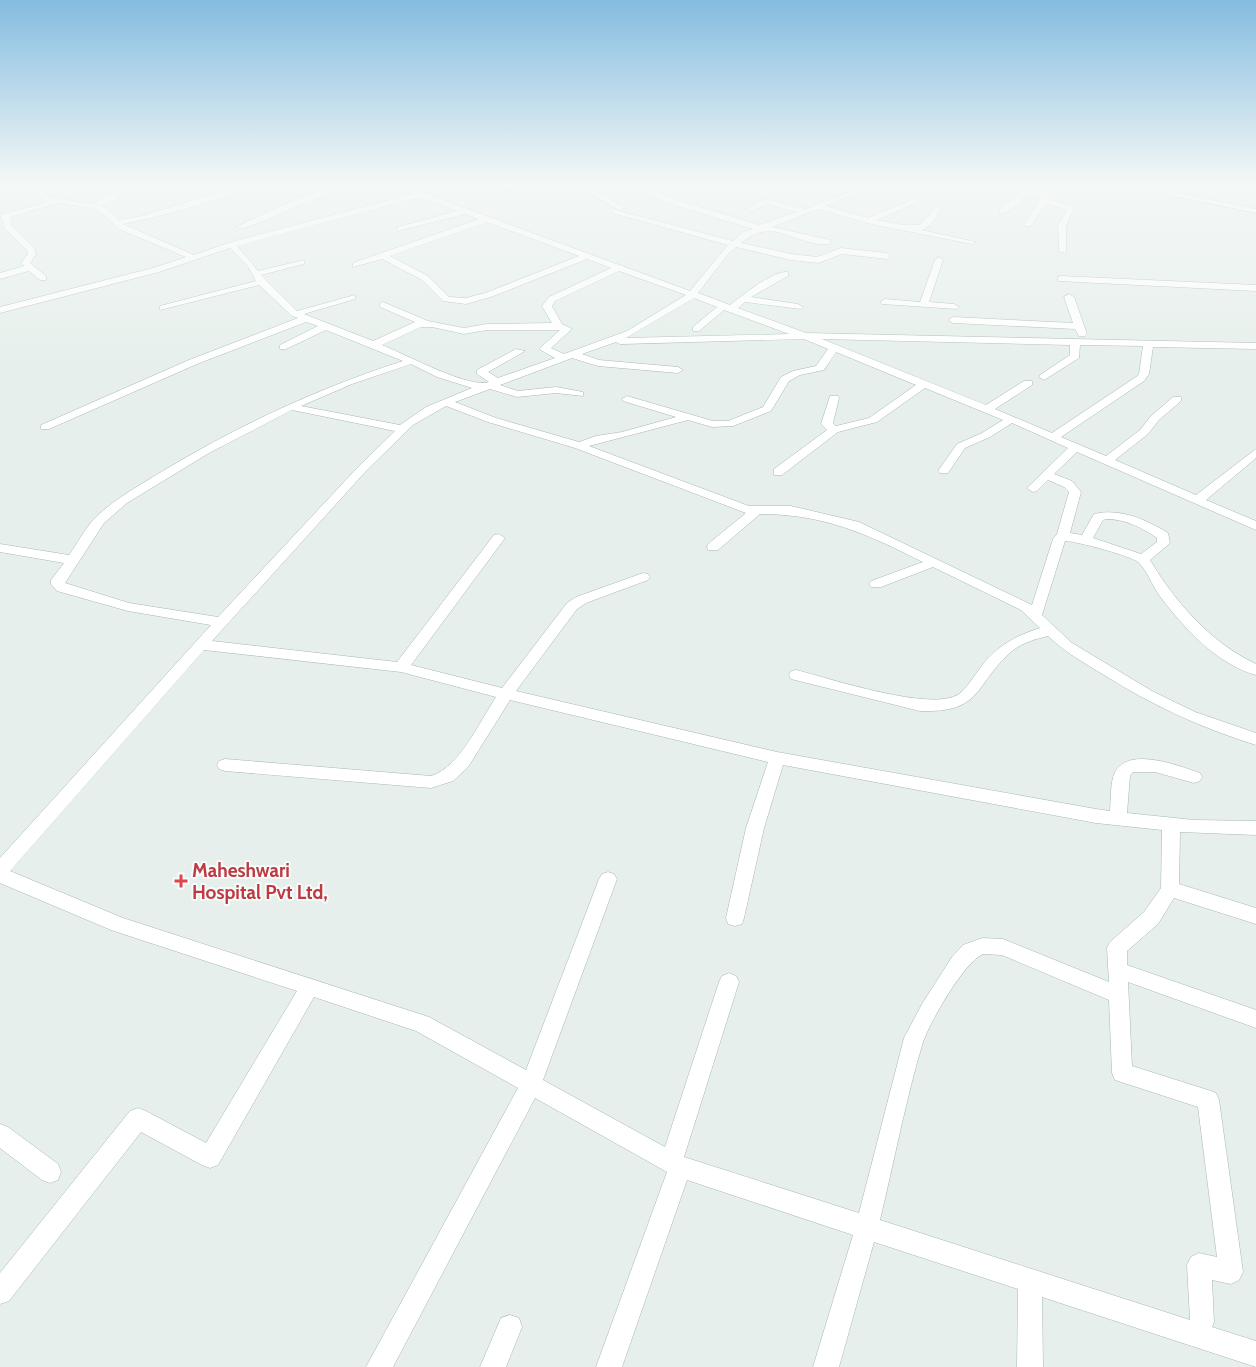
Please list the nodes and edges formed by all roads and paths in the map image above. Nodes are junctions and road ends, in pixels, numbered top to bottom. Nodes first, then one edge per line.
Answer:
1 (27, 246) edge
2 (165, 246) edge
3 (228, 246) edge
4 (231, 246) edge
5 (412, 246) edge
6 (559, 246) edge
7 (731, 246) edge
8 (746, 246) edge
9 (1063, 246) edge
10 (1063, 251) dead end
11 (384, 256) junction
12 (586, 256) junction
13 (887, 256) dead end
14 (192, 258) junction
15 (939, 260) dead end
16 (301, 262) dead end
17 (356, 265) dead end
18 (28, 268) junction
19 (617, 268) junction
20 (785, 274) dead end
21 (0, 276) edge
22 (43, 278) dead end
23 (258, 278) junction
24 (1061, 279) dead end
25 (1256, 288) edge
26 (955, 295) dead end
27 (691, 296) junction
28 (352, 297) dead end
29 (1069, 297) dead end
30 (743, 299) junction
31 (885, 302) dead end
32 (383, 305) dead end
33 (924, 305) junction
34 (798, 307) dead end
35 (954, 307) junction
36 (164, 308) dead end
37 (727, 308) junction
38 (0, 310) edge
39 (295, 314) junction
40 (305, 319) junction
41 (953, 320) junction
42 (425, 323) junction
43 (558, 326) junction
44 (1079, 326) junction
45 (324, 327) junction
46 (696, 330) dead end
47 (805, 336) junction
48 (614, 341) junction
49 (954, 341) junction
50 (1080, 343) junction
51 (1148, 344) junction
52 (373, 346) junction
53 (1256, 346) edge
54 (283, 348) dead end
55 (834, 348) junction
56 (520, 351) dead end
57 (568, 357) junction
58 (412, 361) junction
59 (678, 370) dead end
60 (1044, 377) dead end
61 (1028, 383) dead end
62 (924, 384) junction
63 (489, 385) junction
64 (580, 394) dead end
65 (834, 398) dead end
66 (1177, 399) dead end
67 (627, 400) dead end
68 (445, 402) junction
69 (290, 407) junction
70 (987, 410) junction
71 (689, 417) junction
72 (1011, 419) junction
73 (45, 427) dead end
74 (402, 429) junction
75 (834, 430) junction
76 (1053, 438) junction
77 (579, 446) junction
78 (1075, 447) junction
79 (1256, 452) edge
80 (1107, 461) junction
81 (944, 471) dead end
82 (778, 472) dead end
83 (1046, 475) junction
84 (1033, 488) dead end
85 (1197, 501) junction
86 (754, 512) junction
87 (1256, 526) edge
88 (1063, 536) junction
89 (499, 538) dead end
90 (1086, 540) junction
91 (713, 547) dead end
92 (6, 549) edge
93 (1143, 559) junction
94 (0, 560) edge
95 (72, 560) junction
96 (934, 562) junction
97 (643, 577) dead end
98 (876, 584) dead end
99 (1035, 616) junction
100 (222, 622) junction
101 (1050, 630) junction
102 (202, 645) junction
103 (401, 667) junction
104 (1256, 670) edge
105 (796, 675) dead end
106 (506, 694) junction
107 (1256, 739) edge
108 (777, 758) junction
109 (225, 765) dead end
110 (1194, 777) dead end
111 (1118, 818) junction
112 (1171, 824) junction
113 (1256, 828) edge
114 (0, 870) edge
115 (0, 875) edge
116 (608, 879) dead end
117 (1170, 889) junction
118 (1256, 916) edge
119 (735, 918) dead end
120 (1118, 970) junction
121 (729, 982) dead end
122 (310, 987) junction
123 (1119, 994) junction
124 (1256, 1019) edge
125 (532, 1085) junction
126 (0, 1135) edge
127 (676, 1164) junction
128 (50, 1172) dead end
129 (867, 1227) junction
130 (1030, 1280) junction
131 (0, 1292) edge
132 (1202, 1322) dead end
133 (510, 1327) dead end
134 (1256, 1354) edge
135 (378, 1367) edge
136 (493, 1367) edge
137 (609, 1367) edge
138 (826, 1367) edge
139 (1030, 1367) edge

1 - 18 street
2 - 14 street
3 - 14 street
4 - 23 street
5 - 11 street
6 - 12 street
7 - 27 street
8 - 13 street
9 - 10 street
11 - 12 street
11 - 17 street
12 - 19 street
14 - 38 street
15 - 33 street
16 - 23 street
18 - 21 street
18 - 22 street
19 - 27 street
19 - 43 street
20 - 30 street
23 - 36 street
23 - 39 street
24 - 25 street
26 - 35 street
27 - 37 street
27 - 48 street
28 - 39 street
29 - 44 street
30 - 34 street
30 - 37 street
31 - 33 street
32 - 42 street
33 - 35 street
35 - 41 street
37 - 46 street
37 - 47 street
39 - 40 street
40 - 45 street
40 - 73 street
41 - 44 street
41 - 49 street
42 - 43 street
42 - 52 street
43 - 57 street
44 - 50 street
45 - 52 street
45 - 54 street
47 - 48 street
47 - 49 street
47 - 55 street
48 - 57 street
49 - 50 street
50 - 51 street
50 - 60 street
51 - 53 street
51 - 76 street
52 - 58 street
55 - 62 street
55 - 71 street
56 - 63 street
57 - 59 street
57 - 63 street
58 - 63 street
58 - 69 street
61 - 70 street
62 - 70 street
62 - 75 street
63 - 64 street
63 - 68 street
65 - 75 street
66 - 80 street
67 - 71 street
68 - 74 street
68 - 77 street
69 - 74 street
69 - 95 street
70 - 72 street
71 - 77 street
72 - 76 street
72 - 81 street
74 - 100 street
75 - 82 street
76 - 78 street
77 - 86 street
78 - 80 street
78 - 83 street
79 - 85 street
80 - 85 street
83 - 84 street
83 - 88 street
85 - 87 street
86 - 91 street
86 - 96 street
88 - 90 street
88 - 99 street
89 - 103 street
90 - 93 street
90 - 93 street
92 - 94 street
92 - 95 street
93 - 104 street
95 - 100 street
96 - 98 street
96 - 99 street
97 - 106 street
99 - 101 street
100 - 102 street
101 - 105 street
101 - 107 street
102 - 103 street
102 - 114 street
103 - 106 street
106 - 108 street
106 - 109 street
108 - 111 street
108 - 119 street
110 - 111 street
111 - 112 street
112 - 113 street
112 - 117 street
115 - 122 street
116 - 125 street
117 - 118 street
117 - 120 street
120 - 123 street
120 - 124 street
121 - 127 street
122 - 125 street
122 - 131 street
123 - 129 street
123 - 132 street
125 - 127 street
125 - 135 street
126 - 128 street
127 - 129 street
127 - 137 street
129 - 130 street
129 - 138 street
130 - 134 street
130 - 139 street
133 - 136 street

